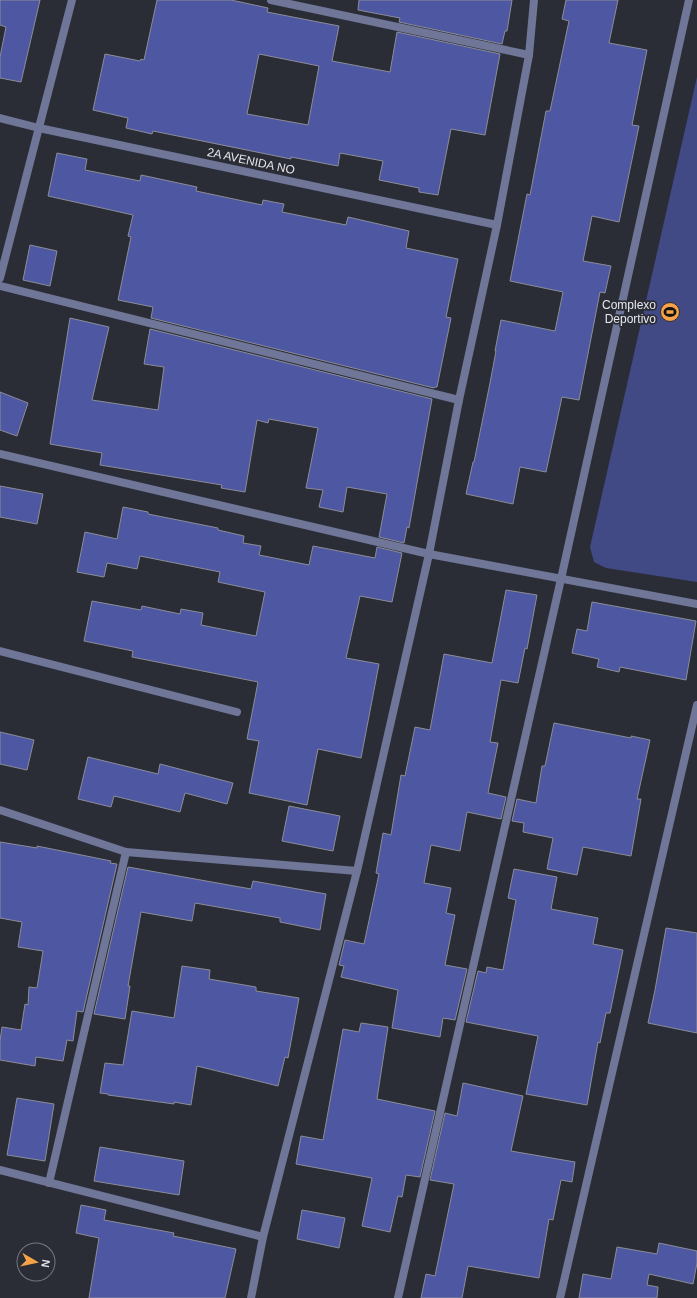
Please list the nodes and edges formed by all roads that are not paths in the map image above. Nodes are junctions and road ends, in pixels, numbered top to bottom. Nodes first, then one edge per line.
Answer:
1 (72, 0) edge
2 (271, 0) edge
3 (534, 0) edge
4 (690, 0) edge
5 (529, 55) junction
6 (0, 118) edge
7 (39, 128) junction
8 (497, 225) junction
9 (0, 278) edge
10 (0, 286) edge
11 (459, 400) junction
12 (0, 454) edge
13 (429, 554) junction
14 (561, 579) junction
15 (697, 604) edge
16 (0, 651) edge
17 (697, 705) edge
18 (237, 712) dead end
19 (0, 810) edge
20 (126, 852) junction
21 (357, 871) junction
22 (0, 1170) edge
23 (49, 1183) junction
24 (263, 1238) junction
25 (251, 1298) edge
26 (398, 1298) edge
27 (560, 1298) edge

1 - 7 street
2 - 5 street
3 - 5 street
4 - 14 street
5 - 8 street
6 - 7 street, 2A AVENIDA NO
7 - 8 street, 2A AVENIDA NO
7 - 9 street
8 - 11 street
10 - 11 street
11 - 13 street
12 - 13 street
13 - 14 street
13 - 21 street
14 - 15 street
14 - 26 street
16 - 18 street
17 - 27 street
19 - 20 street
20 - 21 street
20 - 23 street
21 - 24 street
22 - 23 street
23 - 24 street
24 - 25 street

